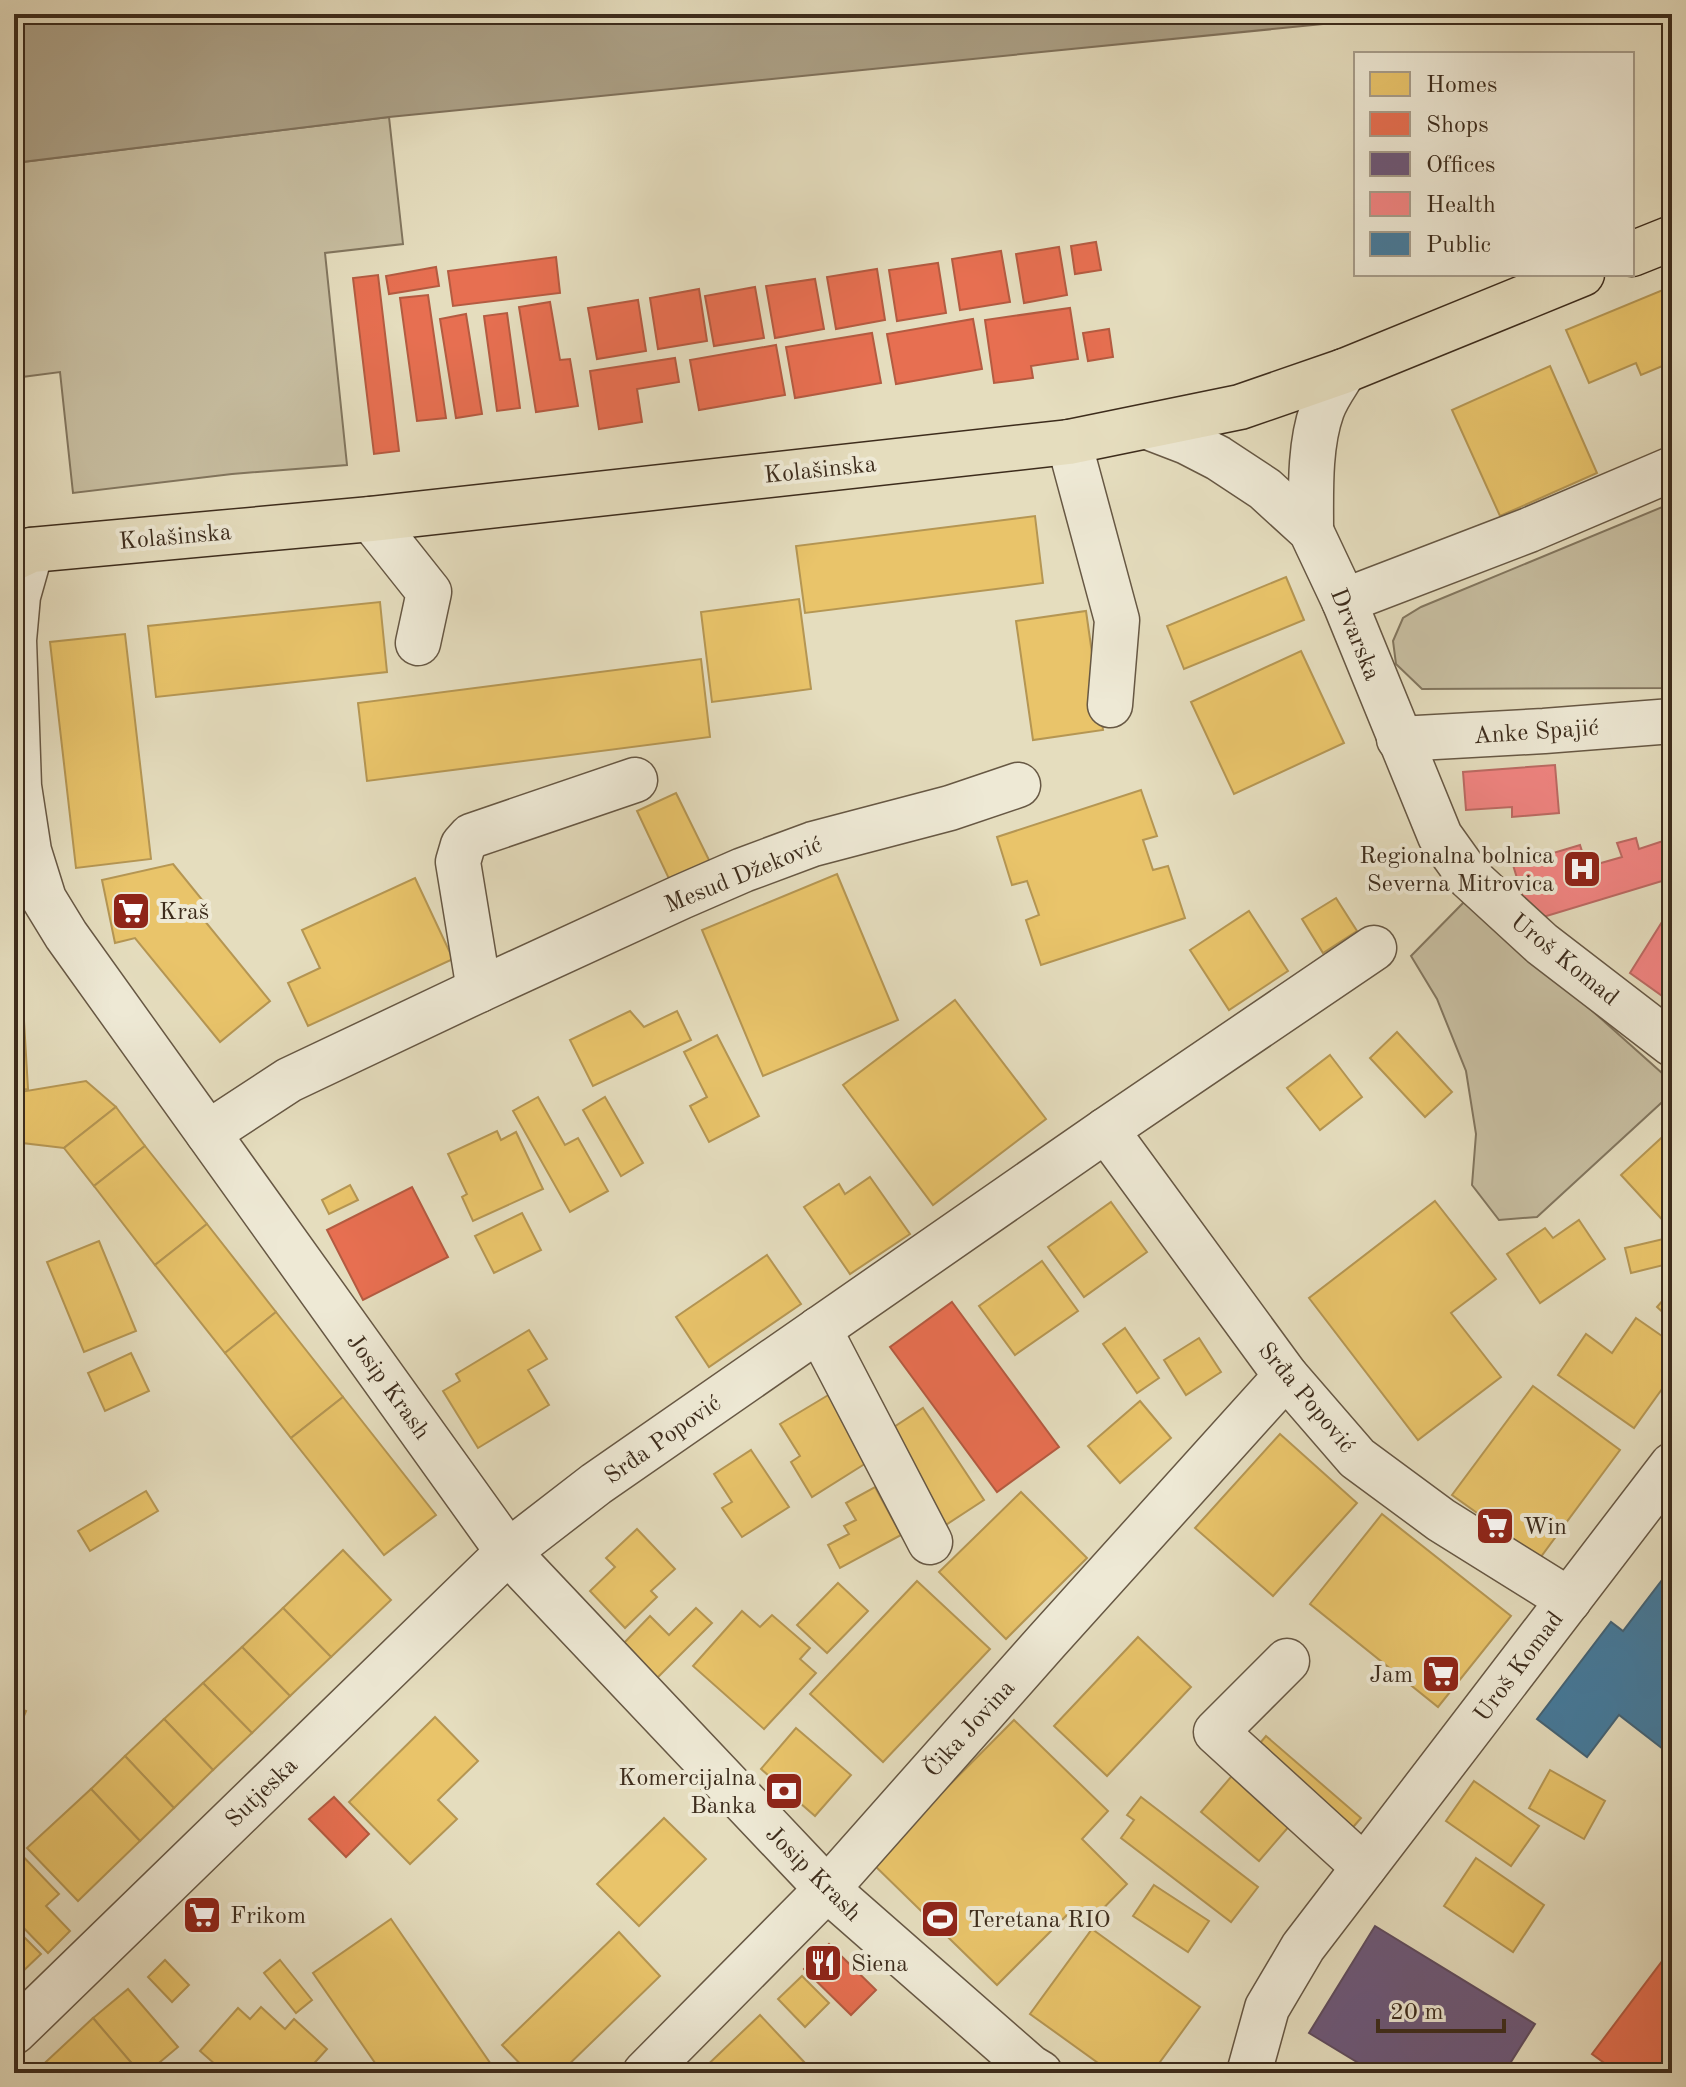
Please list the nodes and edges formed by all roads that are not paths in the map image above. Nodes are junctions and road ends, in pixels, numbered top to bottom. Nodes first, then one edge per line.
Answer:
1 (1672, 238) edge
2 (1634, 253) edge
3 (1577, 276) edge
4 (1344, 371) junction
5 (1148, 427) junction
6 (1069, 442) junction
7 (1672, 469) edge
8 (371, 519) junction
9 (1311, 531) junction
10 (20, 551) edge
11 (1344, 601) junction
12 (418, 643) dead end
13 (1110, 705) dead end
14 (1672, 721) edge
15 (1399, 739) junction
16 (635, 780) dead end
17 (1018, 785) dead end
18 (1374, 948) dead end
19 (479, 990) junction
20 (1672, 1044) edge
21 (1106, 1130) junction
22 (208, 1133) junction
23 (819, 1329) junction
24 (1286, 1376) junction
25 (1672, 1465) edge
26 (930, 1542) dead end
27 (508, 1552) junction
28 (1569, 1600) junction
29 (1287, 1661) dead end
30 (1364, 1867) junction
31 (827, 1889) junction
32 (14, 2032) edge
33 (645, 2073) edge
34 (1040, 2073) edge
35 (1249, 2073) edge

1 - 2 main road
3 - 4 main road, Kolašinska
4 - 5 main road, Kolašinska
4 - 9 street, Drvarska
5 - 6 main road, Kolašinska
5 - 9 street, Drvarska
6 - 8 main road, Kolašinska
6 - 13 street
7 - 11 street
8 - 10 main road, Kolašinska
8 - 12 street
9 - 11 street, Drvarska
10 - 22 street, Josip Krash
11 - 15 street, Drvarska
14 - 15 street, Anke Spajić
15 - 20 street, Uroš Komad
16 - 19 street
17 - 19 street, Mesud Džeković
18 - 21 street, Srđa Popović
19 - 22 street, Mesud Džeković
21 - 23 street, Srđa Popović
21 - 24 street, Srđa Popović
22 - 27 street, Josip Krash
23 - 26 street
23 - 27 street, Srđa Popović
24 - 28 street, Srđa Popović
24 - 31 street, Čika Jovina
25 - 28 street, Uroš Komad
27 - 31 street, Josip Krash
27 - 32 street, Sutjeska
28 - 30 street, Uroš Komad
29 - 30 street
30 - 35 street, Uroš Komad
31 - 33 street, Čika Jovina
31 - 34 street, Josip Krash

